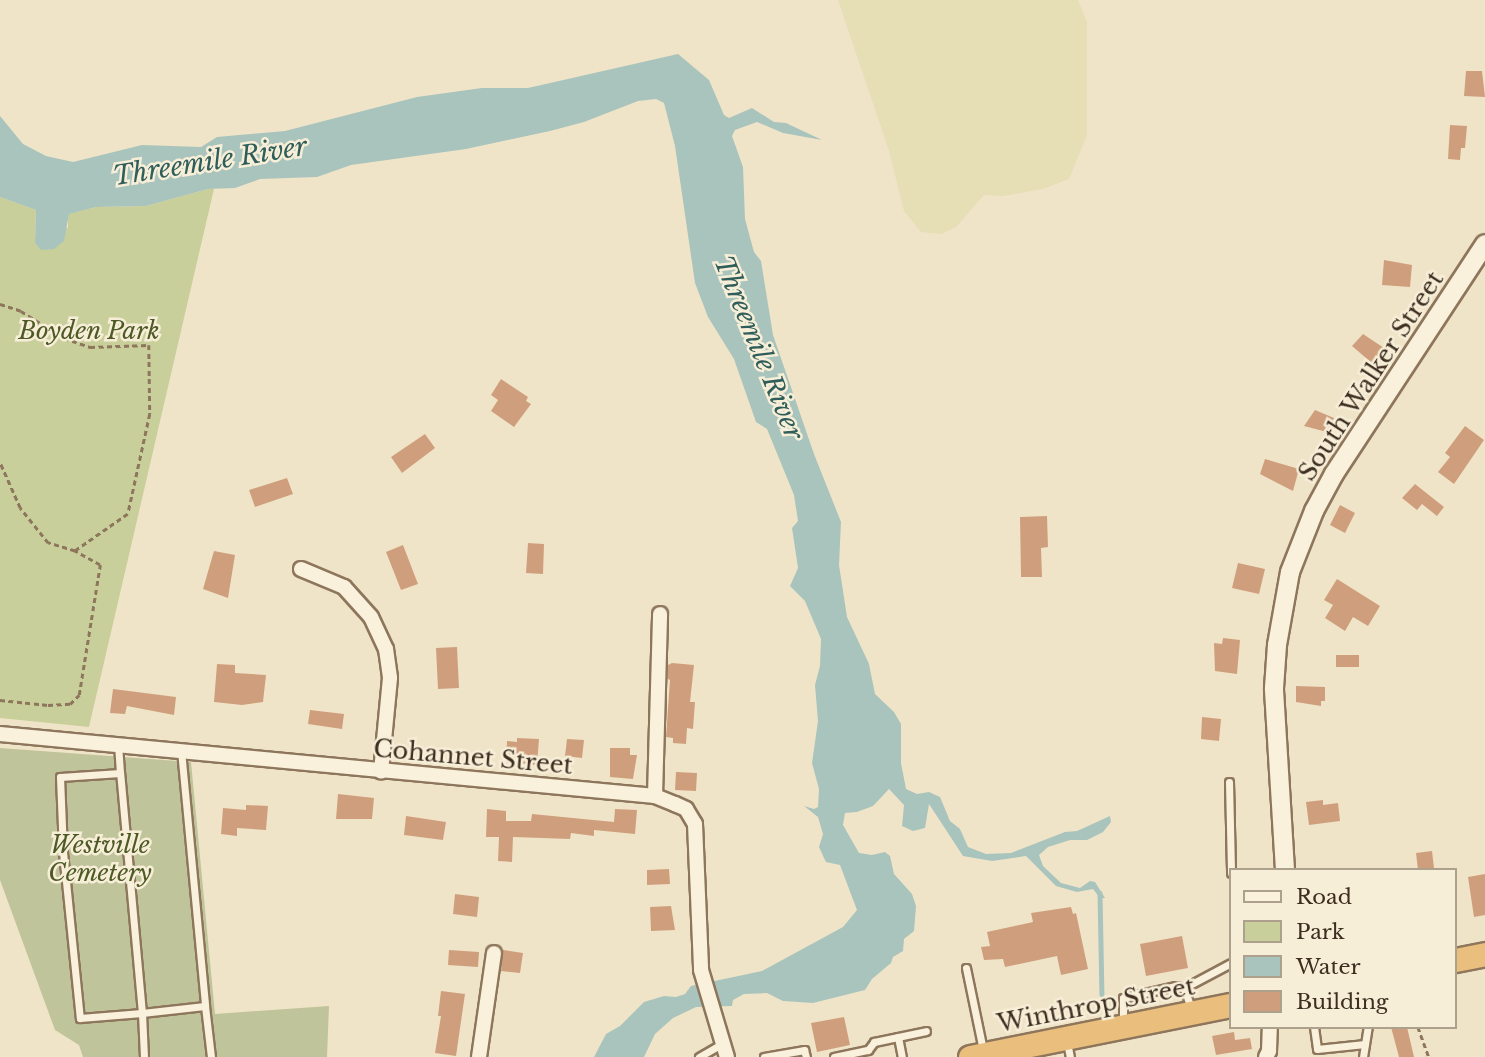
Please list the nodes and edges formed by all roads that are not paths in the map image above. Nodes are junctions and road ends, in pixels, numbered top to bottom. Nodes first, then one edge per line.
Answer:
1 (1485, 244) edge
2 (301, 569) dead end
3 (660, 614) dead end
4 (0, 734) edge
5 (118, 743) junction
6 (181, 750) junction
7 (120, 772) junction
8 (381, 772) junction
9 (1229, 782) dead end
10 (654, 796) junction
11 (1231, 868) edge
12 (1285, 868) edge
13 (494, 953) dead end
14 (1485, 954) edge
15 (1457, 960) edge
16 (1230, 964) edge
17 (966, 968) dead end
18 (1184, 988) junction
19 (1230, 1004) edge
20 (205, 1006) junction
21 (1193, 1012) junction
22 (142, 1013) junction
23 (1123, 1026) junction
24 (1270, 1029) edge
25 (1314, 1029) edge
26 (1367, 1029) edge
27 (926, 1031) dead end
28 (898, 1037) junction
29 (723, 1043) edge
30 (1365, 1044) junction
31 (1068, 1047) edge
32 (977, 1056) edge
33 (144, 1057) edge
34 (211, 1057) edge
35 (479, 1057) edge
36 (699, 1057) edge
37 (764, 1057) edge
38 (806, 1057) edge
39 (834, 1057) edge
40 (902, 1057) edge
41 (1266, 1057) edge
42 (1363, 1057) edge

1 - 12 street, South Walker Street
2 - 8 street
3 - 10 street
4 - 5 street, Cohannet Street
5 - 6 street, Cohannet Street
5 - 7 lane
6 - 8 street, Cohannet Street
6 - 20 lane
7 - 22 lane
7 - 22 lane
8 - 10 street, Cohannet Street
9 - 11 lane
10 - 29 street, Cohannet Street
13 - 35 street
14 - 15 highway
16 - 18 lane
17 - 32 lane
18 - 21 lane
18 - 23 lane
19 - 21 highway, Winthrop Street
20 - 22 lane
20 - 34 lane
21 - 23 highway, Winthrop Street
22 - 33 lane
23 - 31 highway, Winthrop Street
24 - 41 street
25 - 30 lane
26 - 30 lane
27 - 28 lane
28 - 39 lane
28 - 40 lane
29 - 36 lane
30 - 42 lane
31 - 32 highway, Winthrop Street
37 - 38 lane

